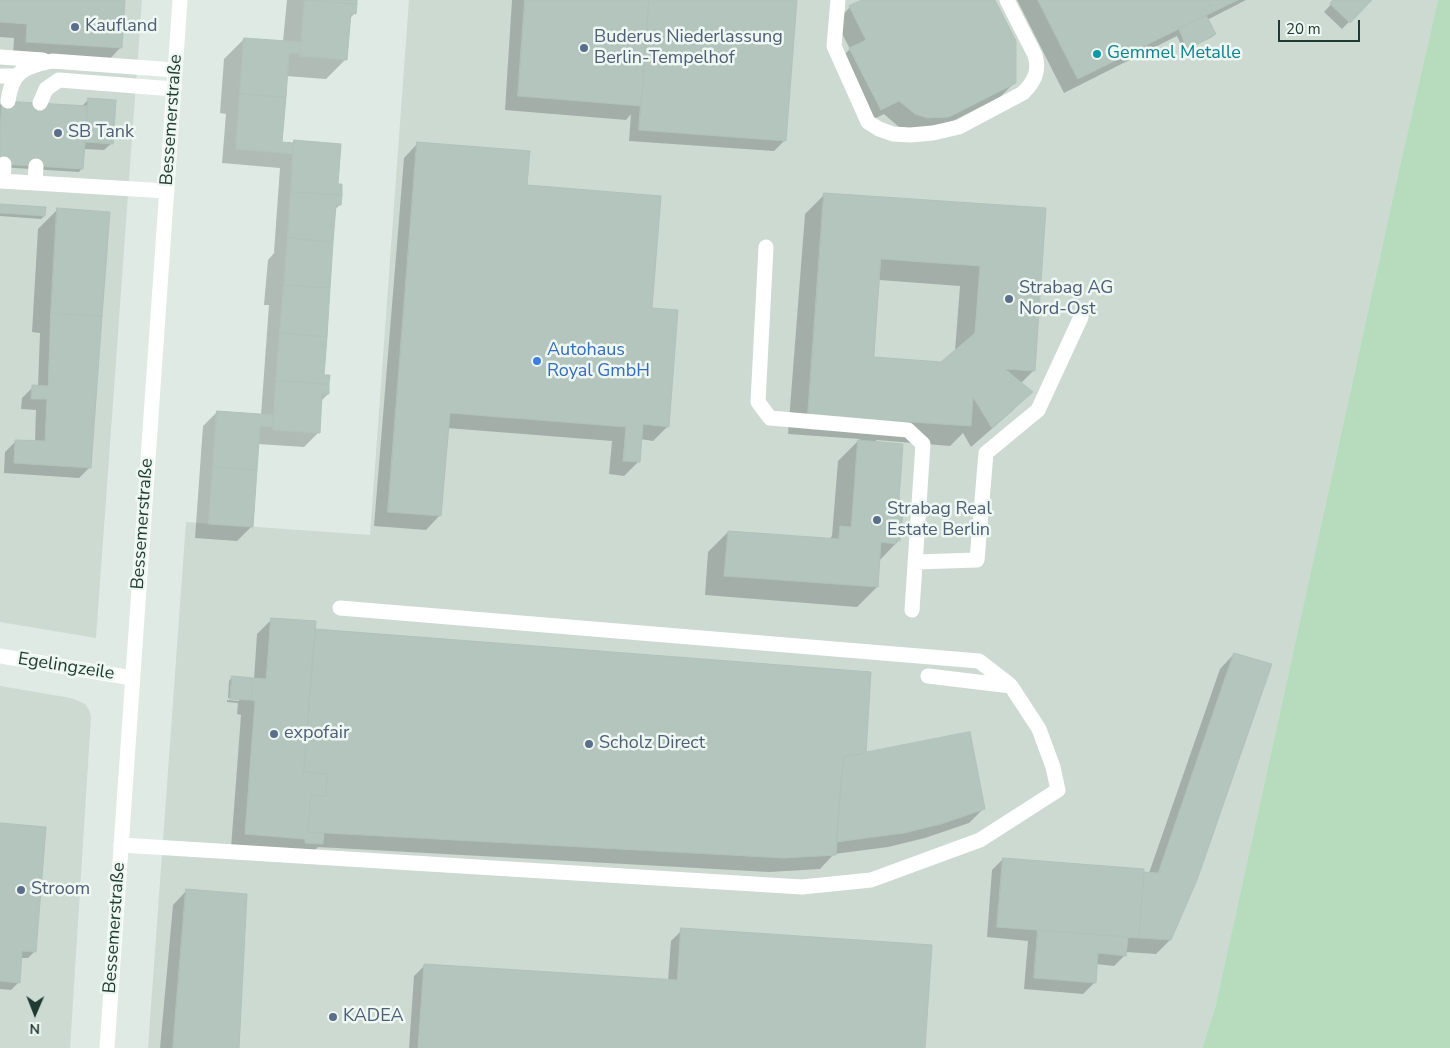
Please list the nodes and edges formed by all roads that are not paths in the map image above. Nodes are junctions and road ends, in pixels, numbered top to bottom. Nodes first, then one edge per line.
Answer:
1 (180, 0) edge
2 (838, 0) edge
3 (1007, 0) edge
4 (0, 57) edge
5 (52, 61) junction
6 (175, 70) junction
7 (8, 76) edge
8 (174, 89) junction
9 (8, 101) dead end
10 (40, 103) dead end
11 (4, 164) dead end
12 (36, 166) dead end
13 (2, 181) edge
14 (35, 183) junction
15 (167, 191) junction
16 (766, 247) dead end
17 (1081, 317) dead end
18 (915, 562) junction
19 (340, 608) dead end
20 (912, 610) dead end
21 (0, 656) edge
22 (928, 676) dead end
23 (132, 678) junction
24 (1011, 686) junction
25 (121, 846) junction
26 (106, 1048) edge

1 - 6 street, Bessemerstraße
2 - 3 street
4 - 5 street
5 - 6 street
5 - 7 street
6 - 8 street, Bessemerstraße
7 - 9 street
8 - 10 street
8 - 15 street, Bessemerstraße
11 - 13 street
12 - 14 street
13 - 14 street
14 - 15 street
15 - 23 street, Bessemerstraße
16 - 18 street
17 - 18 street
18 - 20 street
19 - 24 street
21 - 23 street, Egelingzeile
22 - 24 street
23 - 25 street, Bessemerstraße
24 - 25 street
25 - 26 street, Bessemerstraße

